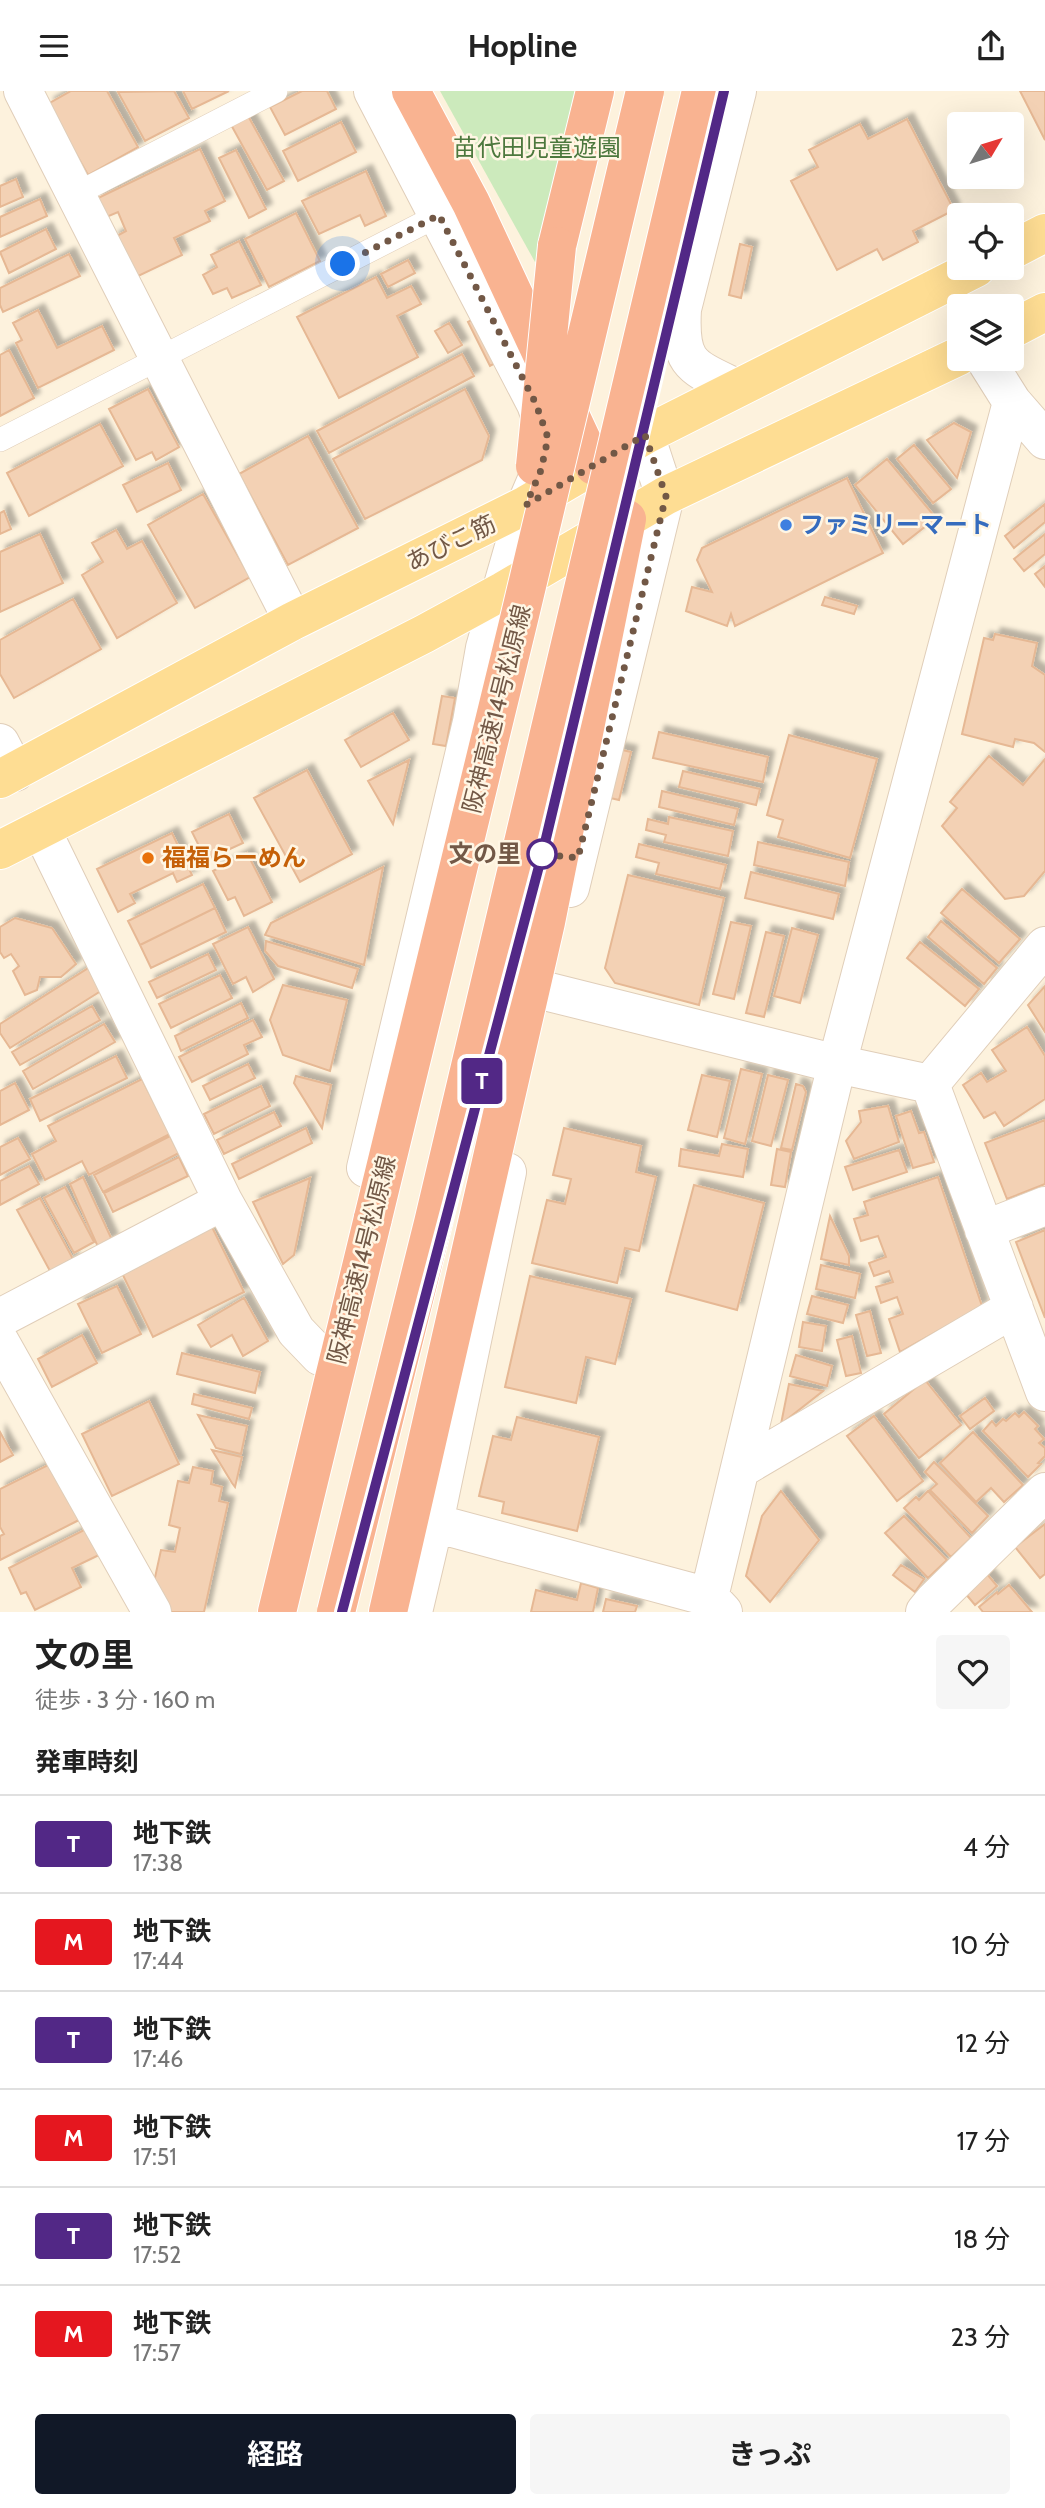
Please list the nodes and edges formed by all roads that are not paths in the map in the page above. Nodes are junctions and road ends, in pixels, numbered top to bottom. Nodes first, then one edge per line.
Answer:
1 (23, 91) edge
2 (276, 91) edge
3 (373, 91) edge
4 (411, 91) edge
5 (595, 91) edge
6 (645, 91) edge
7 (701, 91) edge
8 (737, 91) edge
9 (76, 194) junction
10 (455, 209) junction
11 (1045, 233) edge
12 (1024, 244) edge
13 (952, 280) edge
14 (1045, 312) edge
15 (1024, 323) edge
16 (159, 358) junction
17 (947, 362) edge
18 (993, 371) edge
19 (736, 388) junction
20 (1012, 402) junction
21 (645, 435) junction
22 (0, 440) edge
23 (1045, 440) edge
24 (594, 466) junction
25 (666, 496) junction
26 (526, 505) junction
27 (627, 519) junction
28 (512, 603) junction
29 (293, 621) junction
30 (5, 765) edge
31 (41, 829) junction
32 (0, 850) edge
33 (1045, 946) edge
34 (545, 991) junction
35 (837, 1064) junction
36 (930, 1084) junction
37 (223, 1201) junction
38 (1045, 1206) edge
39 (984, 1230) junction
40 (1014, 1308) junction
41 (0, 1318) edge
42 (0, 1342) edge
43 (320, 1356) junction
44 (1045, 1392) edge
45 (740, 1469) junction
46 (1045, 1492) edge
47 (434, 1523) junction
48 (716, 1604) edge
49 (152, 1612) edge
50 (257, 1612) edge
51 (277, 1612) edge
52 (336, 1612) edge
53 (388, 1612) edge
54 (413, 1612) edge
55 (925, 1612) edge

1 - 9 street
2 - 9 lane
3 - 10 street
4 - 10 highway
5 - 28 highway, bridge
6 - 28 highway, 阪神高速14号松原線, bridge
7 - 52 highway, bridge
8 - 19 street
9 - 16 street
10 - 16 lane
10 - 24 highway
10 - 26 street
11 - 12 main road
13 - 19 main road, あびこ筋
14 - 15 main road
16 - 22 lane
16 - 29 street
17 - 25 main road
18 - 20 street
19 - 21 main road, あびこ筋
20 - 23 street
20 - 35 street
21 - 24 main road, あびこ筋
21 - 25 street
24 - 26 main road, あびこ筋
25 - 27 main road
25 - 34 street
26 - 28 street
26 - 29 main road, あびこ筋
27 - 28 main road
27 - 53 highway
28 - 31 main road
28 - 43 street
28 - 51 highway, 阪神高速14号松原線, bridge
29 - 30 main road, あびこ筋
31 - 32 main road
31 - 37 street
33 - 36 street
34 - 35 street
34 - 47 street
35 - 36 street
35 - 45 street
36 - 39 street
37 - 41 street
37 - 43 street
38 - 39 street
39 - 40 street
40 - 44 street
40 - 45 street
42 - 49 street
43 - 50 street
45 - 48 street
46 - 55 street
47 - 48 street
47 - 54 street

